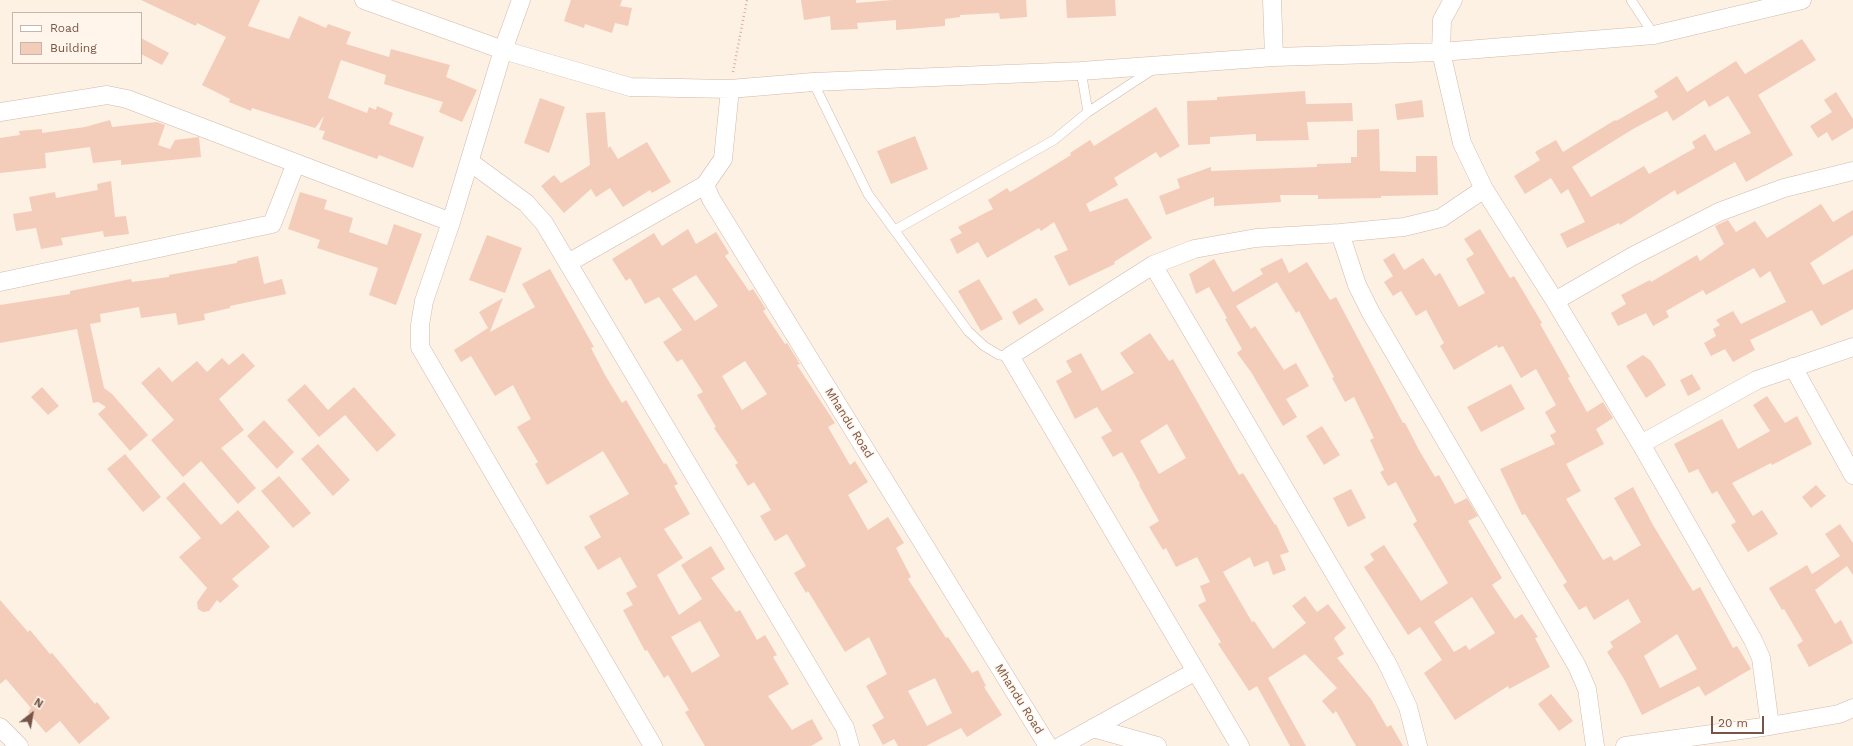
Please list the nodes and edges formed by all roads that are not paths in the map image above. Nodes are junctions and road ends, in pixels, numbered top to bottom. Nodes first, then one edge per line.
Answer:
1 (364, 0) edge
2 (521, 0) edge
3 (1272, 0) edge
4 (1453, 0) edge
5 (1631, 0) edge
6 (1802, 0) edge
7 (1654, 35) junction
8 (503, 50) junction
9 (1441, 52) junction
10 (1274, 57) junction
11 (1159, 65) junction
12 (1081, 71) junction
13 (814, 82) junction
14 (730, 89) junction
15 (0, 112) edge
16 (1088, 112) junction
17 (470, 162) junction
18 (296, 163) junction
19 (1853, 171) edge
20 (705, 185) junction
21 (1484, 189) junction
22 (451, 222) junction
23 (895, 230) junction
24 (1340, 233) junction
25 (568, 263) junction
26 (1153, 265) junction
27 (0, 282) edge
28 (1555, 301) junction
29 (1853, 346) edge
30 (1010, 356) junction
31 (1793, 367) junction
32 (1641, 444) junction
33 (1853, 475) edge
34 (1196, 671) junction
35 (1853, 708) edge
36 (1770, 726) junction
37 (0, 727) edge
38 (1093, 728) junction
39 (19, 746) edge
40 (653, 746) edge
41 (850, 746) edge
42 (1048, 746) edge
43 (1061, 746) edge
44 (1157, 746) edge
45 (1240, 746) edge
46 (1418, 746) edge
47 (1595, 746) edge
48 (1625, 746) edge

1 - 8 street
2 - 8 street
3 - 10 street
4 - 9 street
5 - 7 lane
6 - 7 street
7 - 9 street
8 - 14 street
8 - 17 street
9 - 10 street
9 - 21 street
10 - 11 street
11 - 12 street
11 - 16 lane
12 - 13 street
12 - 16 lane
13 - 14 street
13 - 23 lane
14 - 20 street
15 - 18 street
16 - 23 lane
17 - 22 street
17 - 25 street
18 - 22 street
18 - 27 street
19 - 28 street
20 - 25 street
20 - 42 street, Mhandu Road
21 - 24 street
21 - 28 street
22 - 40 street
23 - 30 lane
24 - 26 street
24 - 47 street
25 - 41 street
26 - 30 street
26 - 46 street
28 - 32 street
29 - 31 street
30 - 34 street
31 - 32 street
31 - 33 street
32 - 36 street
34 - 38 street
34 - 45 street
35 - 36 street
36 - 48 street
37 - 39 street
38 - 43 street
38 - 44 street

